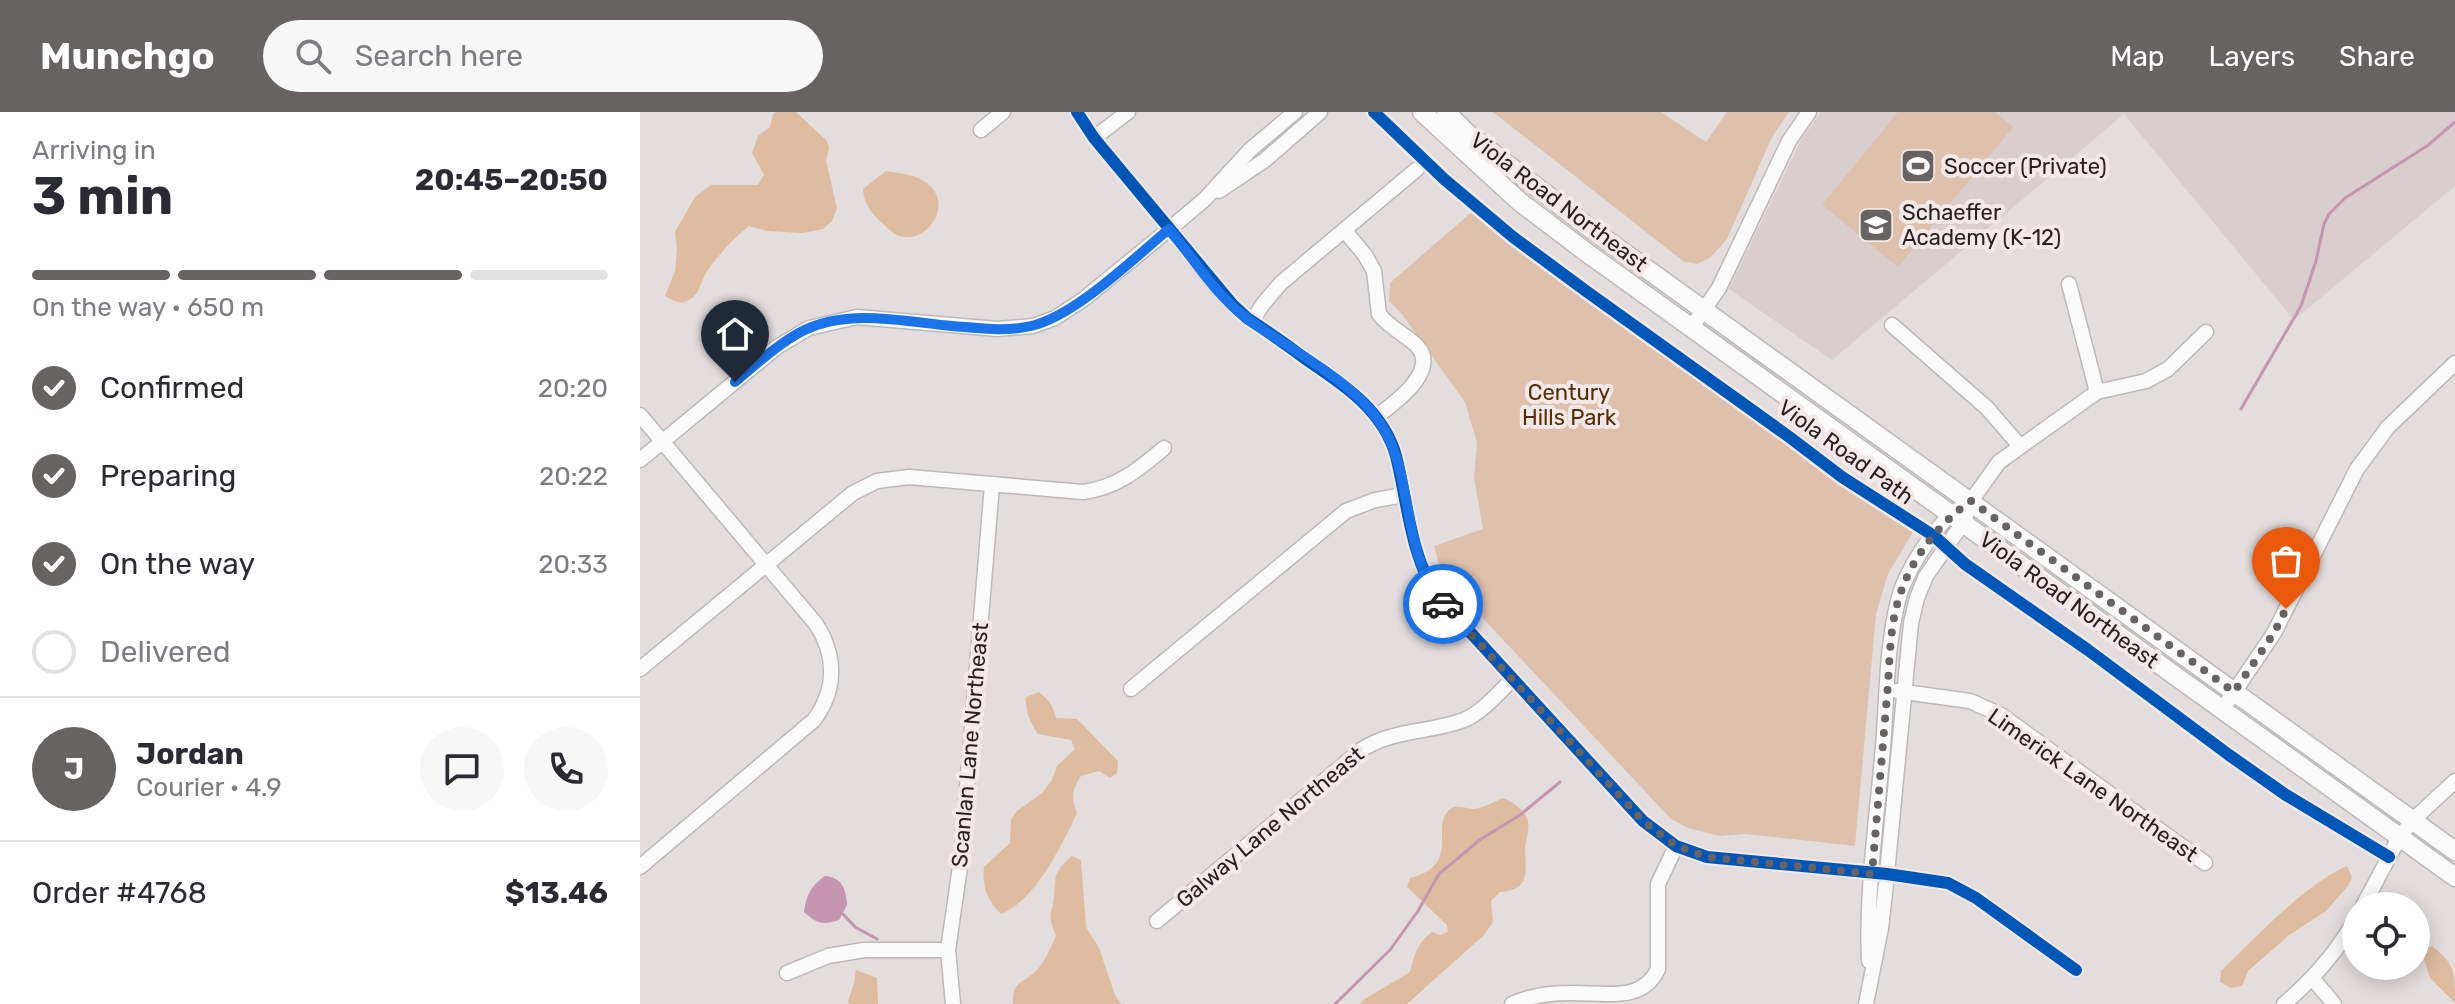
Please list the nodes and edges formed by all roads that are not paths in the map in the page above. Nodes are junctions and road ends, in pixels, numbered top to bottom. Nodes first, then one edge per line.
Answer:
1 (1003, 112) edge
2 (1077, 112) edge
3 (1128, 112) edge
4 (1295, 112) edge
5 (1320, 112) edge
6 (1422, 112) edge
7 (1446, 112) edge
8 (1809, 112) edge
9 (981, 130) dead end
10 (1094, 138) junction
11 (1417, 169) dead end
12 (1205, 199) junction
13 (1169, 229) junction
14 (1344, 230) junction
15 (2069, 284) dead end
16 (1705, 310) junction
17 (1252, 321) junction
18 (1892, 325) dead end
19 (1691, 328) junction
20 (2206, 332) dead end
21 (2455, 363) edge
22 (2097, 392) junction
23 (640, 415) edge
24 (1376, 417) junction
25 (662, 441) junction
26 (2020, 446) junction
27 (1164, 448) dead end
28 (640, 460) edge
29 (992, 485) junction
30 (1404, 495) junction
31 (1971, 501) junction
32 (1958, 519) junction
33 (765, 565) junction
34 (640, 669) edge
35 (1513, 679) junction
36 (1131, 689) dead end
37 (1888, 690) junction
38 (1903, 692) junction
39 (2234, 692) junction
40 (2222, 710) junction
41 (2455, 781) edge
42 (2413, 820) junction
43 (2399, 838) junction
44 (1676, 846) junction
45 (2455, 851) edge
46 (2205, 863) dead end
47 (640, 867) edge
48 (1879, 874) junction
49 (2455, 877) edge
50 (2370, 892) edge
51 (1157, 921) dead end
52 (2342, 941) edge
53 (948, 950) junction
54 (2076, 970) dead end
55 (787, 973) dead end
56 (2313, 979) junction
57 (953, 1004) edge
58 (1512, 1004) edge
59 (1866, 1004) edge
60 (2284, 1004) edge
61 (2334, 1004) edge

1 - 9 street
2 - 10 street
3 - 10 street
4 - 12 street
5 - 12 street
6 - 19 main road, Viola Road Northeast
7 - 16 main road, Viola Road Northeast
8 - 16 street
10 - 13 street
11 - 14 street
12 - 13 street
13 - 17 street
13 - 25 street
14 - 17 street
14 - 24 street
15 - 22 street
16 - 19 street
16 - 31 main road, Viola Road Northeast
17 - 24 street
18 - 26 street
19 - 32 main road, Viola Road Northeast
20 - 22 street
21 - 39 street
22 - 26 street
23 - 25 street
24 - 30 street
25 - 28 street
25 - 33 street
26 - 31 street
27 - 29 street
29 - 33 street
29 - 53 street, Scanlan Lane Northeast
30 - 35 street
30 - 36 street
31 - 32 street
31 - 39 main road, Viola Road Northeast
32 - 37 street
32 - 38 street
32 - 40 main road, Viola Road Northeast
33 - 34 street
33 - 47 street
35 - 44 street
35 - 51 street, Galway Lane Northeast
37 - 38 street, Limerick Lane Northeast
37 - 48 street
38 - 46 street, Limerick Lane Northeast
38 - 48 street
39 - 40 street
39 - 42 main road, Viola Road Northeast
40 - 43 main road, Viola Road Northeast
41 - 42 street
42 - 43 street
42 - 45 main road, Viola Road Northeast
43 - 49 main road, Viola Road Northeast
43 - 50 street
44 - 48 street
44 - 58 street
48 - 54 street
48 - 59 street
52 - 56 street
53 - 55 street
53 - 57 street, Scanlan Lane Northeast
56 - 60 street
56 - 61 street

